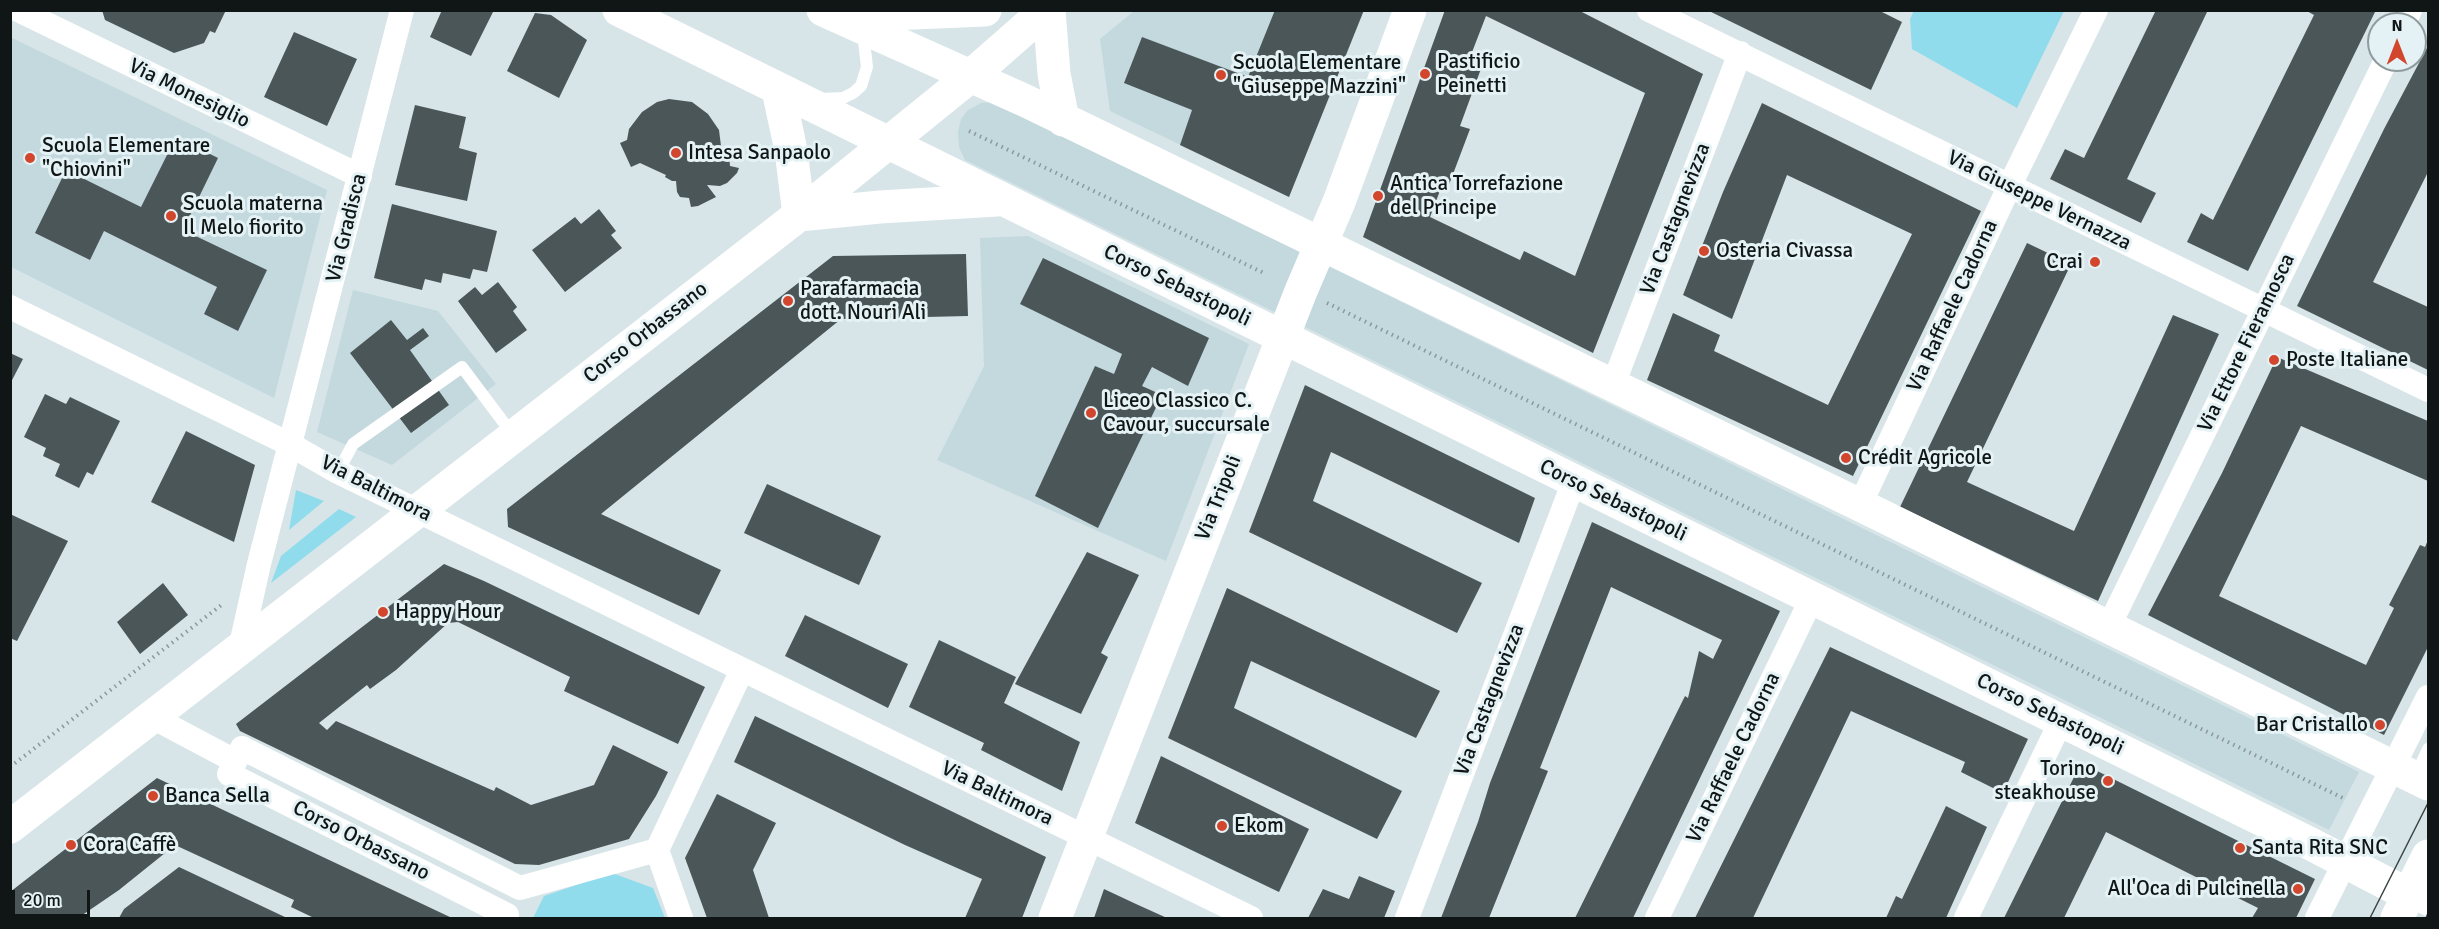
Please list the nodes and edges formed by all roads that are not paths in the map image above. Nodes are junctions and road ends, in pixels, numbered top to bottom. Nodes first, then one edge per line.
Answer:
1 (18, 10) edge
2 (402, 10) edge
3 (619, 10) edge
4 (985, 10) edge
5 (1048, 10) edge
6 (1410, 10) edge
7 (1649, 10) edge
8 (2096, 10) edge
9 (842, 19) edge
10 (1740, 53) junction
11 (2380, 72) edge
12 (972, 75) junction
13 (788, 94) junction
14 (1063, 120) junction
15 (888, 144) junction
16 (360, 176) junction
17 (2009, 187) junction
18 (1002, 200) junction
19 (799, 215) junction
20 (1320, 245) junction
21 (10, 307) edge
22 (2264, 310) junction
23 (1283, 338) junction
24 (1613, 385) junction
25 (2428, 390) edge
26 (514, 436) junction
27 (291, 445) junction
28 (338, 472) junction
29 (1574, 482) junction
30 (1860, 505) junction
31 (418, 511) junction
32 (1812, 598) junction
33 (2109, 626) junction
34 (240, 649) junction
35 (742, 670) junction
36 (2428, 697) edge
37 (152, 717) junction
38 (2061, 721) junction
39 (235, 761) junction
40 (2416, 769) edge
41 (10, 827) edge
42 (1086, 838) junction
43 (657, 850) junction
44 (2428, 856) edge
45 (2346, 861) junction
46 (520, 888) junction
47 (2412, 906) edge
48 (508, 917) edge
49 (681, 918) edge
50 (1055, 918) edge
51 (1251, 918) edge
52 (1407, 918) edge
53 (1657, 918) edge
54 (1966, 918) edge
55 (2317, 918) edge

1 - 16 street, Via Monesiglio
2 - 16 street, Via Gradisca
3 - 13 street, Corso Sebastopoli
4 - 9 street
5 - 12 street, Corso Orbassano
5 - 14 street
6 - 20 street, Via Tripoli
7 - 10 street, Via Giuseppe Vernazza
8 - 17 street, Via Raffaele Cadorna
9 - 12 street
9 - 13 lane, Corso Sebastopoli
10 - 17 street, Via Giuseppe Vernazza
10 - 24 street, Via Castagnevizza
11 - 22 street, Via Ettore Fieramosca
12 - 14 street
12 - 15 street, Corso Orbassano
13 - 15 street, Corso Sebastopoli
13 - 19 street
14 - 20 street
15 - 18 street, Corso Sebastopoli
15 - 19 street, Corso Orbassano
16 - 27 street, Via Gradisca
17 - 22 street, Via Giuseppe Vernazza
17 - 30 street, Via Raffaele Cadorna
18 - 19 street
18 - 23 street, Corso Sebastopoli
19 - 26 street, Corso Orbassano
20 - 23 street, Via Tripoli
20 - 24 street
21 - 27 street, Via Baltimora
22 - 25 street, Via Giuseppe Vernazza
22 - 33 street, Via Ettore Fieramosca
23 - 29 street, Corso Sebastopoli
23 - 42 street, Via Tripoli
24 - 30 street
26 - 28 lane
26 - 31 street, Corso Orbassano
27 - 28 street, Via Baltimora
27 - 34 street
28 - 31 street, Via Baltimora
29 - 32 street, Corso Sebastopoli
29 - 52 street, Via Castagnevizza
30 - 33 street
31 - 34 street, Corso Orbassano
31 - 35 street, Via Baltimora
32 - 38 street, Corso Sebastopoli
32 - 53 street, Via Raffaele Cadorna
33 - 40 street
34 - 37 street, Corso Orbassano
35 - 42 street, Via Baltimora
35 - 43 street
36 - 40 street
37 - 39 street
37 - 41 street, Corso Orbassano
38 - 45 street, Corso Sebastopoli
38 - 54 street
39 - 46 street, Corso Orbassano
39 - 48 street, Corso Orbassano
40 - 45 street
42 - 50 street, Via Tripoli
42 - 51 street, Via Baltimora
43 - 46 street
43 - 49 street
44 - 47 street
45 - 47 street, Corso Sebastopoli
45 - 55 street
46 - 48 street, Corso Orbassano

